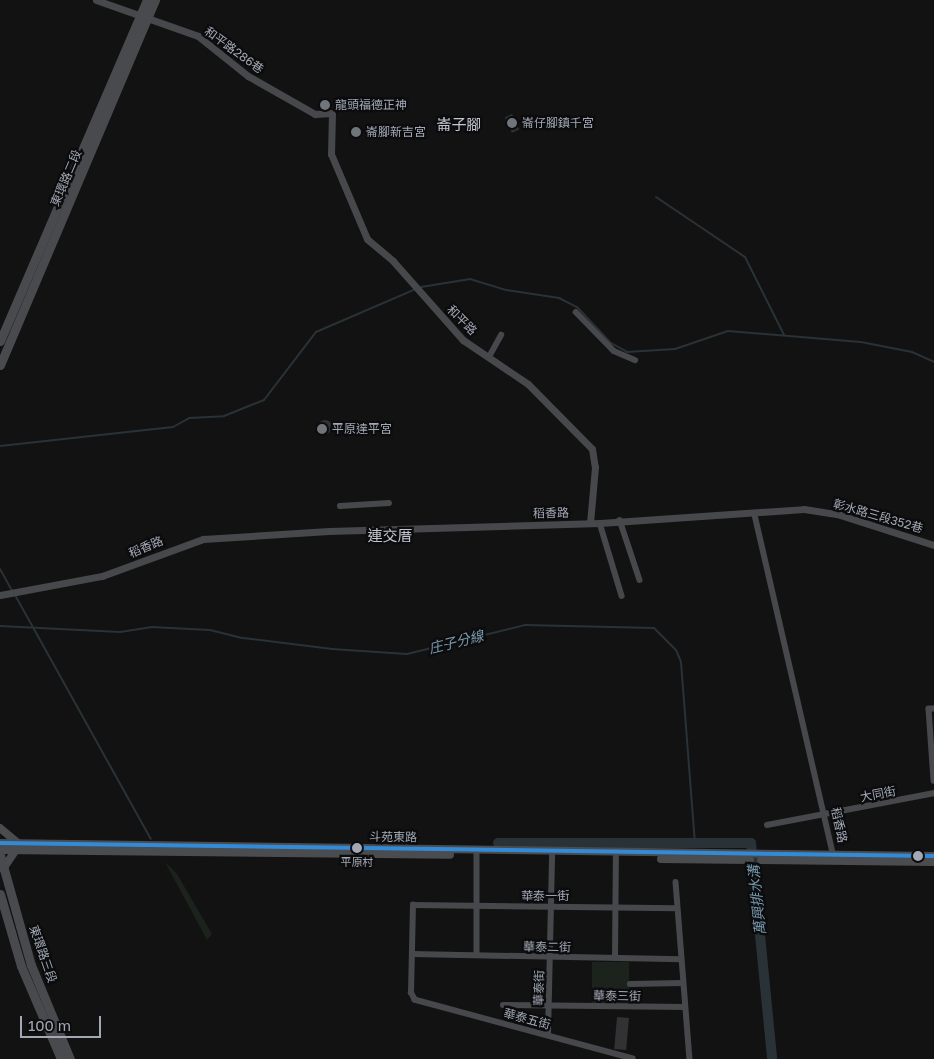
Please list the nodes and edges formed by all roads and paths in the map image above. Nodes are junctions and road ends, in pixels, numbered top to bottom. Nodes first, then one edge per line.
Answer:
1 (96, 0) edge
2 (147, 0) edge
3 (155, 0) edge
4 (143, 20) junction
5 (332, 113) joint
6 (576, 312) dead end
7 (501, 335) dead end
8 (0, 341) edge
9 (489, 357) junction
10 (635, 360) dead end
11 (0, 366) edge
12 (389, 503) dead end
13 (340, 506) dead end
14 (755, 515) junction
15 (620, 520) junction
16 (590, 523) junction
17 (600, 523) junction
18 (934, 544) edge
19 (640, 580) dead end
20 (0, 595) edge
21 (622, 596) dead end
22 (934, 709) edge
23 (934, 781) edge
24 (934, 793) edge
25 (825, 814) junction
26 (767, 825) dead end
27 (0, 828) edge
28 (0, 843) edge
29 (17, 847) junction
30 (0, 850) edge
31 (477, 853) junction
32 (0, 854) edge
33 (551, 854) junction
34 (616, 856) junction
35 (934, 856) edge
36 (835, 860) junction
37 (934, 862) edge
38 (3, 869) junction
39 (676, 882) dead end
40 (0, 894) edge
41 (477, 905) junction
42 (550, 906) junction
43 (615, 906) junction
44 (677, 908) junction
45 (412, 954) junction
46 (477, 955) junction
47 (549, 957) junction
48 (615, 958) junction
49 (680, 959) junction
50 (683, 983) junction
51 (630, 984) dead end
52 (503, 1005) dead end
53 (548, 1005) junction
54 (685, 1006) junction
55 (548, 1035) junction
56 (61, 1059) edge
57 (70, 1059) edge
58 (633, 1059) edge
59 (690, 1059) edge

1 - 4 street, 和平路286巷
2 - 4 main road, 東環路二段
3 - 4 main road, 東環路二段
4 - 5 street, 和平路286巷
4 - 8 main road, 東環路二段
4 - 11 main road, 東環路二段
5 - 9 street, 和平路
6 - 10 street
7 - 9 street
9 - 16 street, 和平路
12 - 13 street
14 - 15 street, 稻香路
14 - 18 street, 彰水路三段352巷
14 - 25 street, 稻香路
15 - 17 street, 稻香路
15 - 19 street
16 - 17 street, 稻香路
16 - 20 street, 稻香路
17 - 21 street
22 - 23 street
24 - 25 street, 大同街
25 - 26 street, 大同街
25 - 36 street, 稻香路
27 - 29 main road
28 - 29 main road, 斗苑東路
29 - 30 main road, 斗苑東路
29 - 31 main road, 斗苑東路
29 - 38 main road
31 - 33 main road, 斗苑東路
31 - 41 street
32 - 38 main road, 東環路三段
33 - 34 main road, 斗苑東路
33 - 42 street, 華泰街
34 - 36 main road, 斗苑東路
34 - 43 street
35 - 36 main road
36 - 37 main road
38 - 57 main road, 東環路三段
39 - 44 street
40 - 56 main road, 東環路三段
41 - 42 street, 華泰一街
41 - 45 street, 華泰一街
41 - 46 street
42 - 43 street, 華泰一街
42 - 47 street, 華泰街
43 - 44 street, 華泰一街
43 - 48 street
44 - 49 street
45 - 46 street, 華泰二街
45 - 55 street, 華泰五街
46 - 47 street, 華泰二街
47 - 48 street, 華泰二街
47 - 53 street, 華泰街
48 - 49 street, 華泰二街
49 - 50 street
50 - 51 street
50 - 54 street
52 - 53 street, 華泰三街
53 - 54 street, 華泰三街
53 - 55 street, 華泰街
54 - 59 street
55 - 58 street, 華泰五街

